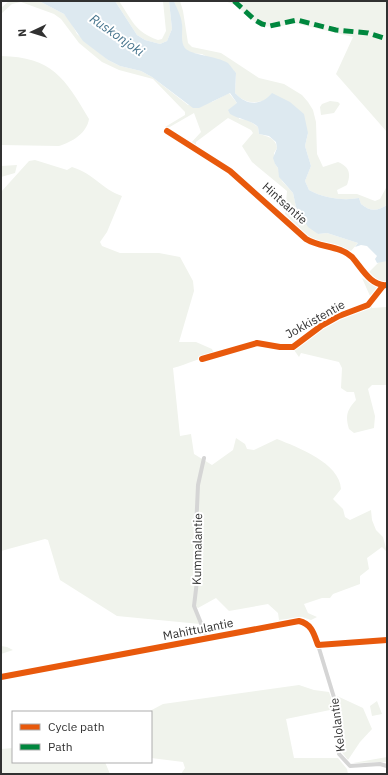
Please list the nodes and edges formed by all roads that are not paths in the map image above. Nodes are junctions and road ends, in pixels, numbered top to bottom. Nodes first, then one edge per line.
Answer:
1 (168, 131) dead end
2 (385, 286) edge
3 (202, 359) dead end
4 (204, 458) dead end
5 (207, 638) junction
6 (387, 640) edge
7 (318, 645) junction
8 (1, 677) edge
9 (387, 766) edge

1 - 2 street, Hintsantie
2 - 3 street, Jokkistentie
4 - 5 street, Kummalantie
5 - 7 street, Mahittulantie
5 - 8 street, Mahittulantie
6 - 7 street
7 - 9 street, Kelolantie

